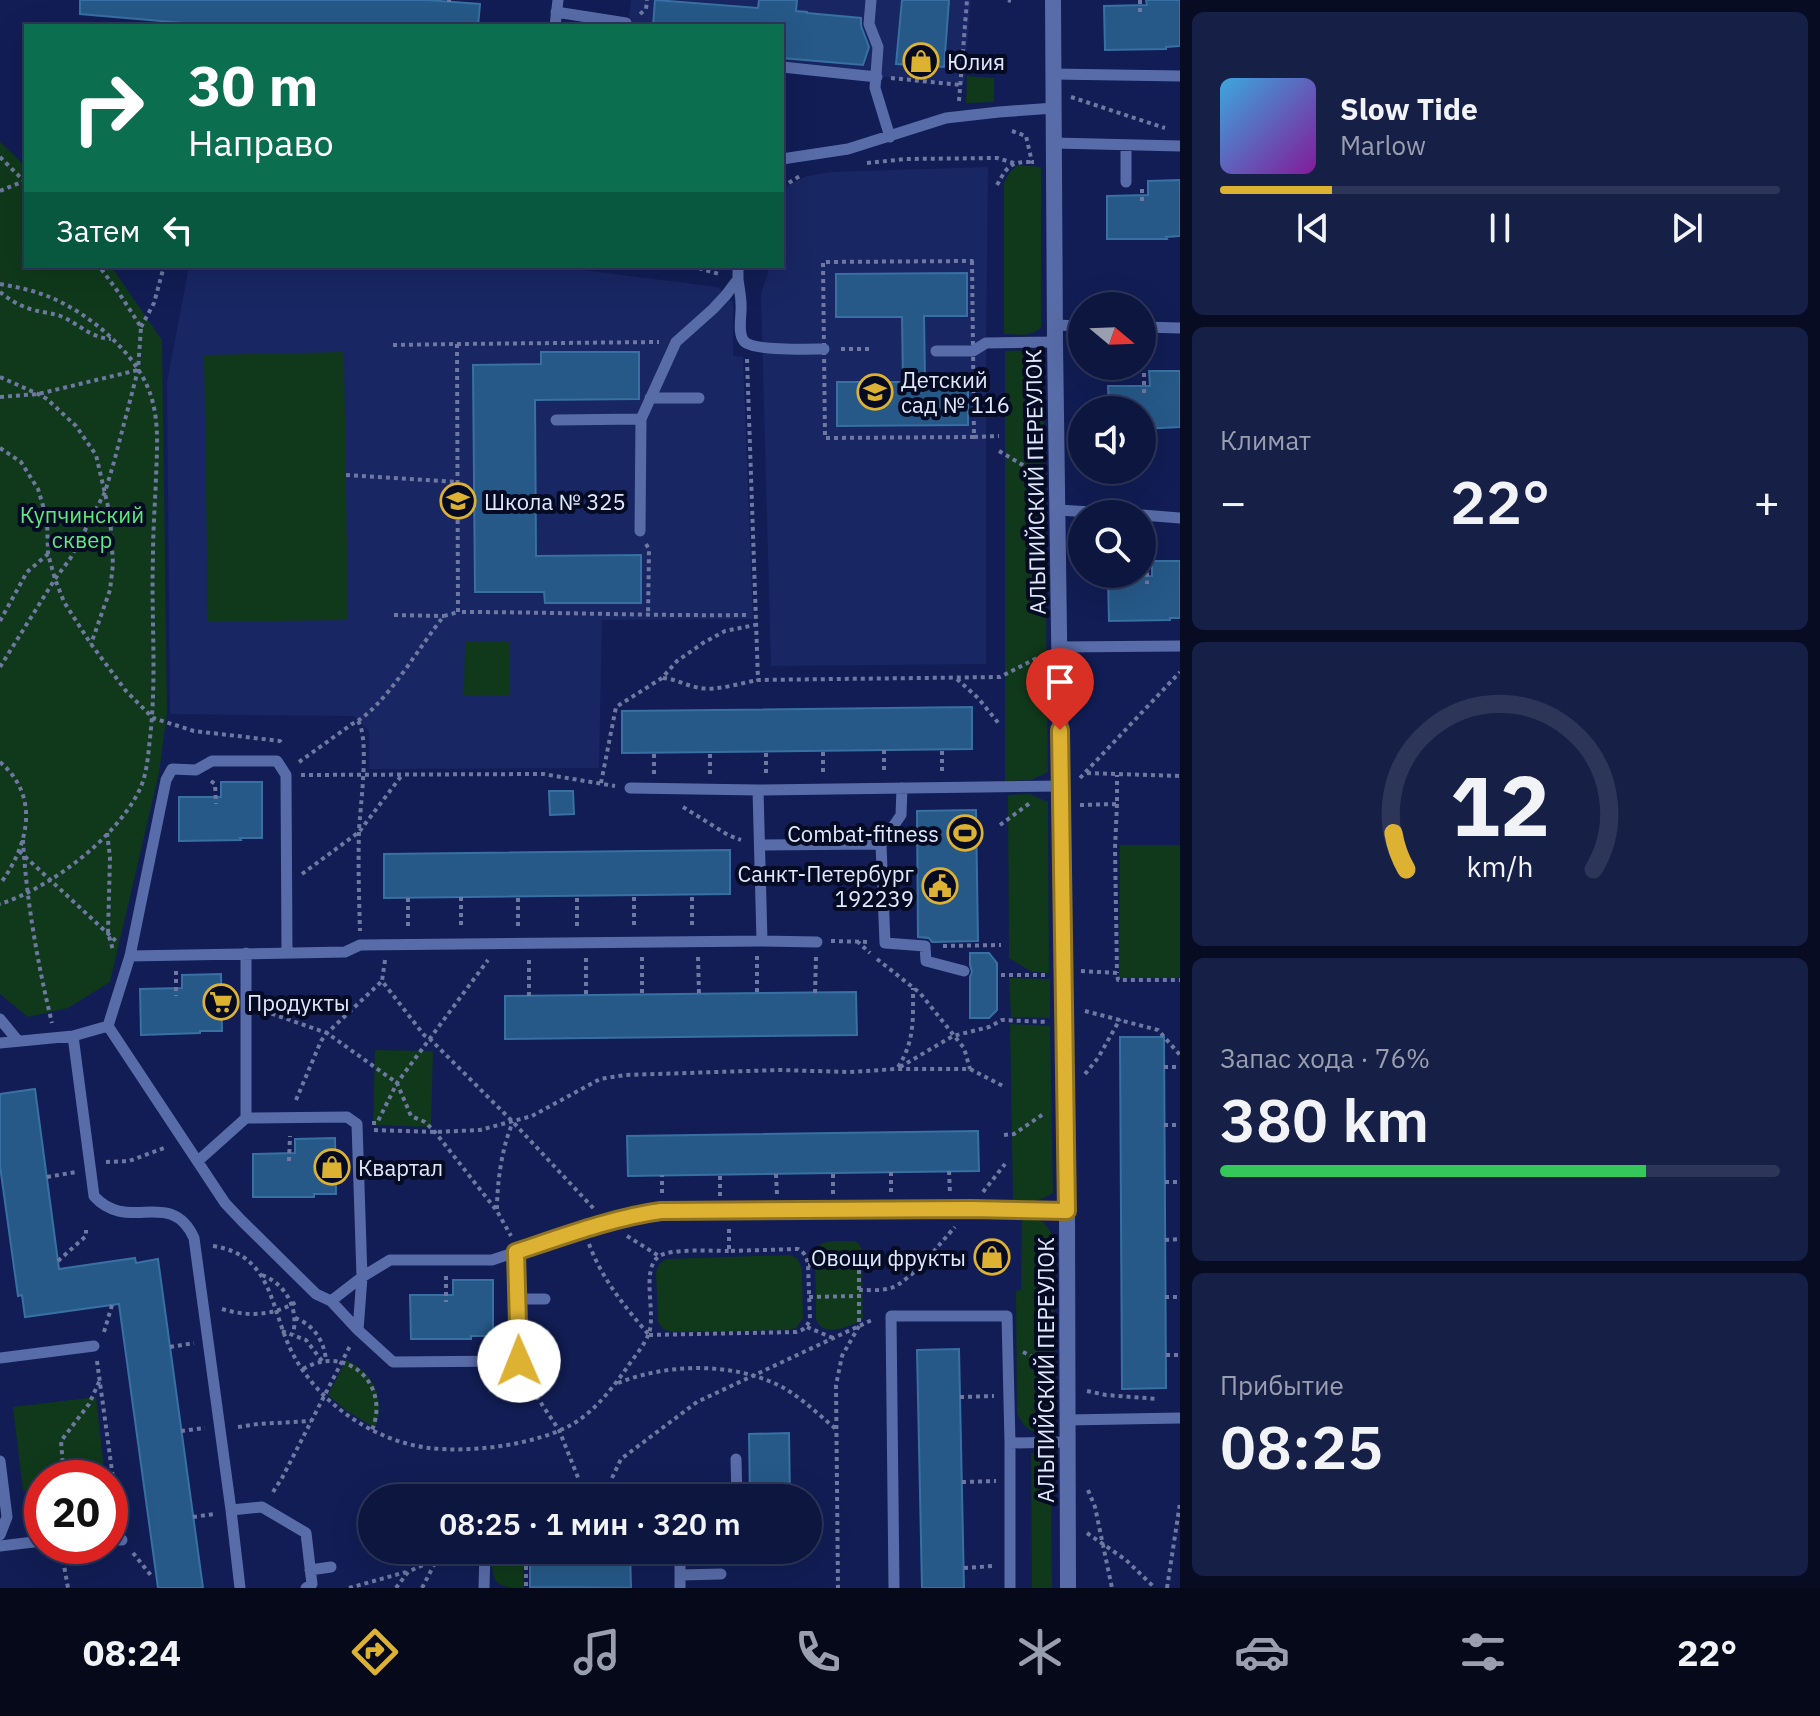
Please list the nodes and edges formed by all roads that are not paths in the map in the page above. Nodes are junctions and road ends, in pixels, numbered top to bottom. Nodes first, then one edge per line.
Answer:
1 (871, 0) edge
2 (1053, 0) edge
3 (557, 6) edge
4 (588, 22) edge
5 (626, 24) edge
6 (784, 67) edge
7 (1053, 74) junction
8 (1180, 76) edge
9 (877, 77) junction
10 (1054, 108) junction
11 (890, 137) junction
12 (1054, 143) junction
13 (1126, 145) junction
14 (1179, 146) edge
15 (784, 159) edge
16 (1126, 182) dead end
17 (738, 268) edge
18 (738, 279) junction
19 (1156, 327) edge
20 (1180, 328) edge
21 (1068, 330) edge
22 (1055, 334) junction
23 (824, 349) road end
24 (936, 351) dead end
25 (650, 398) junction
26 (699, 398) dead end
27 (641, 419) junction
28 (556, 420) dead end
29 (1058, 510) junction
30 (1068, 511) edge
31 (1156, 516) edge
32 (1180, 518) edge
33 (640, 531) road end
34 (1180, 646) edge
35 (1059, 647) junction
36 (1061, 786) junction
37 (630, 788) road end
38 (902, 788) junction
39 (758, 790) junction
40 (881, 844) junction
41 (761, 845) junction
42 (760, 941) junction
43 (817, 942) road end
44 (246, 953) junction
45 (287, 953) junction
46 (130, 956) junction
47 (964, 971) dead end
48 (0, 1019) edge
49 (108, 1026) junction
50 (73, 1036) junction
51 (18, 1041) junction
52 (0, 1043) edge
53 (246, 1118) junction
54 (198, 1161) junction
55 (1067, 1211) junction
56 (516, 1252) junction
57 (362, 1277) junction
58 (517, 1299) junction
59 (545, 1299) dead end
60 (331, 1301) junction
61 (358, 1330) junction
62 (94, 1346) road end
63 (0, 1358) edge
64 (1180, 1418) edge
65 (1067, 1420) junction
66 (1067, 1442) junction
67 (1010, 1443) junction
68 (736, 1459) dead end
69 (0, 1461) edge
70 (737, 1484) edge
71 (226, 1512) junction
72 (0, 1535) edge
73 (24, 1543) edge
74 (0, 1546) edge
75 (485, 1564) edge
76 (680, 1564) edge
77 (331, 1567) dead end
78 (310, 1570) junction
79 (721, 1574) dead end
80 (681, 1575) junction
81 (240, 1588) edge
82 (306, 1588) edge
83 (484, 1588) edge
84 (680, 1588) edge
85 (894, 1588) edge
86 (1010, 1588) edge
87 (1068, 1588) edge

1 - 9 lane
2 - 7 street, АЛЬПИЙСКИЙ ПЕРЕУЛОК
3 - 4 lane
4 - 5 lane
6 - 9 lane
7 - 8 lane
7 - 10 street, АЛЬПИЙСКИЙ ПЕРЕУЛОК
9 - 11 lane
10 - 11 lane
10 - 12 street, АЛЬПИЙСКИЙ ПЕРЕУЛОК
11 - 15 lane
12 - 13 lane
12 - 22 street, АЛЬПИЙСКИЙ ПЕРЕУЛОК
13 - 14 lane
13 - 16 lane
17 - 18 lane
18 - 23 lane
18 - 25 lane
19 - 20 lane
21 - 22 lane
22 - 24 lane
22 - 29 street, АЛЬПИЙСКИЙ ПЕРЕУЛОК
25 - 26 lane
25 - 27 lane
27 - 28 lane
27 - 33 lane
29 - 30 lane
29 - 35 street, АЛЬПИЙСКИЙ ПЕРЕУЛОК
31 - 32 lane
34 - 35 lane
35 - 36 street, АЛЬПИЙСКИЙ ПЕРЕУЛОК
36 - 38 lane
36 - 55 street, АЛЬПИЙСКИЙ ПЕРЕУЛОК
37 - 39 lane
38 - 39 lane
38 - 40 lane
39 - 41 lane
40 - 41 lane
40 - 47 lane
41 - 42 lane
42 - 43 lane
42 - 45 lane
44 - 45 lane
44 - 46 lane
44 - 53 lane
45 - 46 lane
46 - 49 lane
48 - 51 lane
49 - 50 lane
49 - 54 lane
50 - 51 lane
50 - 71 lane
51 - 52 lane
53 - 54 lane
53 - 57 lane
54 - 60 lane
55 - 56 lane
55 - 65 street, АЛЬПИЙСКИЙ ПЕРЕУЛОК
56 - 57 lane
56 - 58 lane
57 - 60 lane
57 - 61 lane
58 - 59 lane
58 - 61 lane
60 - 61 lane
62 - 63 lane
64 - 65 lane
65 - 66 street, АЛЬПИЙСКИЙ ПЕРЕУЛОК
66 - 67 lane
66 - 87 street, АЛЬПИЙСКИЙ ПЕРЕУЛОК
67 - 85 lane
67 - 86 lane
68 - 70 lane
69 - 72 lane
71 - 78 lane
71 - 81 lane
73 - 74 lane
75 - 83 lane
76 - 80 lane
77 - 78 lane
78 - 82 lane
79 - 80 lane
80 - 84 lane

